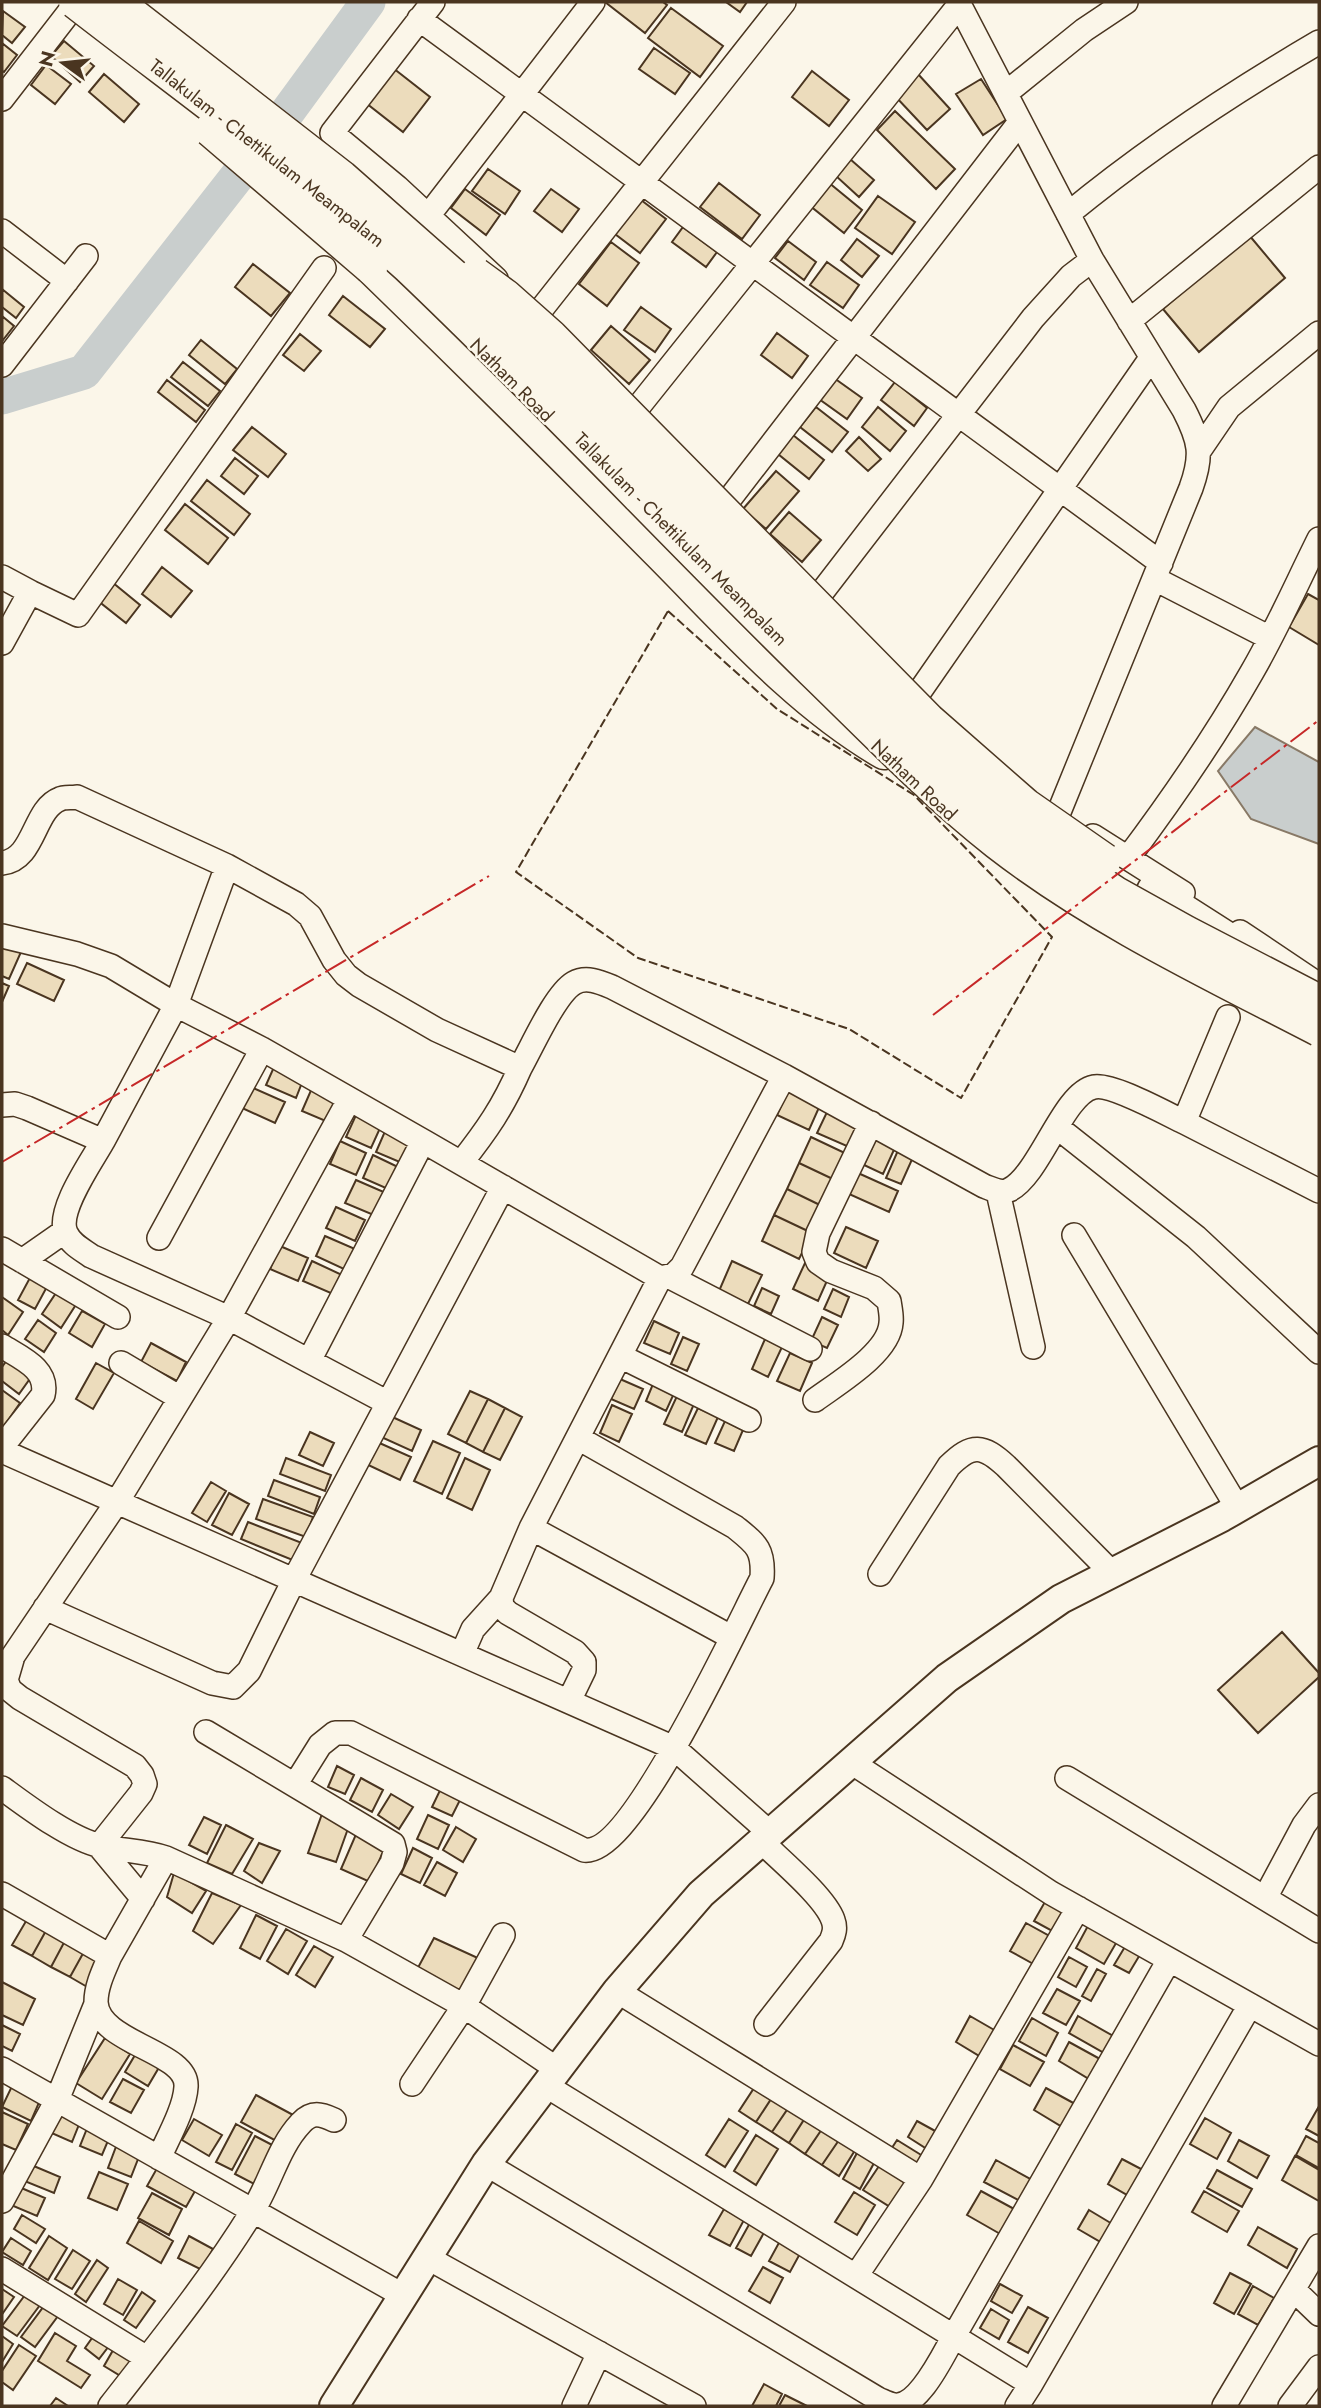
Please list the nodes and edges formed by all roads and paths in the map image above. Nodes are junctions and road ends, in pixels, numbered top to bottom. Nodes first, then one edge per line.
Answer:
1 (117, 2) edge
2 (129, 2) edge
3 (593, 2) edge
4 (785, 2) edge
5 (1126, 2) edge
6 (72, 3) edge
7 (959, 3) edge
8 (426, 10) edge
9 (1094, 11) edge
10 (1319, 42) edge
11 (147, 58) junction
12 (1006, 93) junction
13 (522, 94) junction
14 (2, 99) edge
15 (1020, 122) junction
16 (1319, 167) edge
17 (642, 182) junction
18 (1068, 214) junction
19 (416, 223) junction
20 (2, 231) edge
21 (86, 256) dead end
22 (1092, 260) junction
23 (752, 263) junction
24 (324, 268) dead end
25 (67, 281) junction
26 (536, 316) junction
27 (1129, 321) junction
28 (1319, 333) edge
29 (855, 338) junction
30 (1151, 358) junction
31 (2, 365) edge
32 (635, 411) junction
33 (960, 415) junction
34 (1199, 451) junction
35 (1059, 488) junction
36 (728, 501) junction
37 (1319, 539) edge
38 (1158, 571) junction
39 (2, 577) edge
40 (30, 592) junction
41 (822, 592) junction
42 (803, 612) junction
43 (1270, 638) junction
44 (2, 643) edge
45 (774, 643) junction
46 (920, 691) junction
47 (884, 753) junction
48 (1059, 812) junction
49 (1128, 858) junction
50 (2, 863) edge
51 (227, 866) junction
52 (2, 936) edge
53 (1270, 967) junction
54 (1319, 985) edge
55 (1319, 992) edge
56 (1319, 1001) edge
57 (176, 1005) junction
58 (1228, 1017) dead end
59 (1319, 1030) edge
60 (1319, 1038) edge
61 (262, 1049) junction
62 (520, 1068) junction
63 (785, 1076) junction
64 (349, 1100) junction
65 (2, 1105) edge
66 (1184, 1122) junction
67 (871, 1123) junction
68 (1057, 1127) junction
69 (103, 1141) junction
70 (423, 1141) junction
71 (461, 1163) junction
72 (503, 1187) junction
73 (1319, 1191) edge
74 (998, 1192) junction
75 (65, 1231) junction
76 (1074, 1235) dead end
77 (159, 1238) dead end
78 (2, 1249) edge
79 (22, 1261) junction
80 (665, 1278) junction
81 (118, 1317) dead end
82 (229, 1318) junction
83 (2, 1346) edge
84 (1033, 1347) dead end
85 (810, 1349) dead end
86 (1319, 1352) edge
87 (620, 1356) junction
88 (309, 1361) junction
89 (121, 1363) dead end
90 (180, 1398) junction
91 (815, 1400) dead end
92 (388, 1403) junction
93 (749, 1420) dead end
94 (578, 1438) junction
95 (2, 1449) edge
96 (1319, 1461) edge
97 (117, 1502) junction
98 (1237, 1507) junction
99 (531, 1528) junction
100 (1112, 1573) junction
101 (880, 1574) dead end
102 (294, 1580) junction
103 (501, 1598) junction
104 (45, 1608) junction
105 (731, 1637) junction
106 (462, 1654) junction
107 (569, 1701) junction
108 (206, 1732) dead end
109 (674, 1748) junction
110 (851, 1762) junction
111 (1067, 1779) dead end
112 (295, 1786) junction
113 (2, 1788) edge
114 (1319, 1805) edge
115 (766, 1837) junction
116 (99, 1846) junction
117 (166, 1858) junction
118 (2, 1894) edge
119 (1265, 1898) junction
120 (143, 1899) junction
121 (1078, 1908) junction
122 (1319, 1931) edge
123 (503, 1935) dead end
124 (346, 1940) junction
125 (110, 1956) junction
126 (1169, 1959) junction
127 (617, 1991) junction
128 (96, 2004) junction
129 (1250, 2005) junction
130 (464, 2006) junction
131 (766, 2024) dead end
132 (1319, 2044) edge
133 (2, 2069) edge
134 (551, 2077) junction
135 (412, 2084) dead end
136 (57, 2100) junction
137 (334, 2120) dead end
138 (159, 2158) junction
139 (486, 2164) junction
140 (8, 2172) edge
141 (921, 2179) junction
142 (2, 2202) edge
143 (253, 2211) junction
144 (1319, 2246) edge
145 (428, 2258) junction
146 (2, 2269) edge
147 (856, 2276) junction
148 (1294, 2290) junction
149 (404, 2296) junction
150 (1319, 2314) edge
151 (954, 2336) junction
152 (599, 2353) junction
153 (147, 2358) junction
154 (1319, 2367) edge
155 (1031, 2384) junction
156 (110, 2406) edge
157 (334, 2406) edge
158 (574, 2406) edge
159 (694, 2406) edge
160 (1017, 2406) edge
161 (1224, 2406) edge
162 (1290, 2406) edge

1 - 19 highway, Tallakulam - Chettikulam Meampalam, bridge
2 - 42 main road, Natham Road
3 - 13 street
4 - 17 street
5 - 9 street
6 - 11 highway, Tallakulam - Chettikulam Meampalam, bridge
6 - 14 street
6 - 45 main road, Natham Road
7 - 12 street
7 - 23 street
8 - 13 street
8 - 19 street
9 - 12 street
10 - 18 street
11 - 47 highway, bridge
11 - 59 highway, Tallakulam - Chettikulam Meampalam, bridge
12 - 15 street
13 - 17 street
13 - 19 street
15 - 18 street
15 - 29 street
16 - 27 street
17 - 23 street
17 - 26 street
18 - 22 street
19 - 26 street
19 - 53 highway, bridge
19 - 56 highway, Tallakulam - Chettikulam Meampalam, bridge
20 - 25 street
21 - 25 street
22 - 27 street
22 - 33 street
23 - 29 street
23 - 32 street
24 - 40 street
25 - 31 street
26 - 32 street
27 - 30 street
28 - 34 street
29 - 33 street
29 - 36 street
30 - 34 street
30 - 35 street
32 - 36 street
33 - 35 street
33 - 41 street
34 - 38 street
35 - 38 street
35 - 46 street
36 - 41 street
37 - 43 street
38 - 43 street
38 - 48 street
39 - 40 street
40 - 44 street
41 - 42 street
41 - 46 street
42 - 45 street
42 - 53 main road, Natham Road
43 - 49 street
45 - 47 main road, Natham Road
46 - 48 street
47 - 60 main road, Natham Road
48 - 49 street
49 - 54 street
50 - 51 street
51 - 57 street
51 - 62 street
52 - 57 street
53 - 55 main road, Natham Road
57 - 61 street
57 - 69 street
58 - 66 street
61 - 64 street
61 - 77 street
62 - 63 street
62 - 71 street
63 - 67 street
63 - 80 street
64 - 70 street
64 - 82 street
65 - 69 street
66 - 68 street
66 - 73 street
67 - 74 street
67 - 91 street
68 - 74 street
68 - 86 street
69 - 75 street
70 - 71 street
70 - 88 street
71 - 72 street
72 - 80 street
72 - 92 street
74 - 84 street
75 - 79 street
75 - 82 street
76 - 98 street
78 - 79 street
79 - 81 street
80 - 85 street
80 - 87 street
82 - 88 street
82 - 90 street
83 - 95 street
87 - 93 street
87 - 94 street
88 - 92 street
89 - 90 street
90 - 97 street
92 - 102 street
94 - 99 street
94 - 105 street
95 - 97 street
96 - 98 main road
97 - 102 street
97 - 104 street
98 - 100 main road
99 - 103 street
99 - 105 street
100 - 101 street
100 - 110 main road
102 - 104 street
102 - 106 street
103 - 106 street
103 - 107 street
104 - 116 street
105 - 109 street
106 - 107 street
107 - 109 street
108 - 112 street
109 - 112 street
109 - 115 street
110 - 115 main road
110 - 121 street
111 - 119 street
112 - 124 street
113 - 116 street
114 - 119 street
115 - 127 main road
115 - 131 street
116 - 117 street
116 - 120 street
117 - 120 street
117 - 124 street
118 - 125 street
119 - 122 street
120 - 125 street
121 - 126 street
121 - 141 street
123 - 130 street
124 - 130 street
125 - 128 street
126 - 129 street
126 - 151 street
127 - 134 main road
127 - 141 street
128 - 136 street
128 - 138 street
129 - 132 street
129 - 155 street
130 - 134 street
130 - 135 street
133 - 136 street
134 - 139 main road
134 - 147 street
136 - 138 street
136 - 140 street
137 - 143 street
138 - 143 street
139 - 145 main road
139 - 151 street
140 - 142 street
141 - 147 street
143 - 149 street
143 - 153 street
144 - 148 street
145 - 149 main road
145 - 152 street
146 - 153 street
147 - 151 street
148 - 150 street
148 - 161 street
149 - 157 main road
151 - 155 street
152 - 158 street
152 - 159 street
153 - 156 street
154 - 162 street
155 - 160 street

